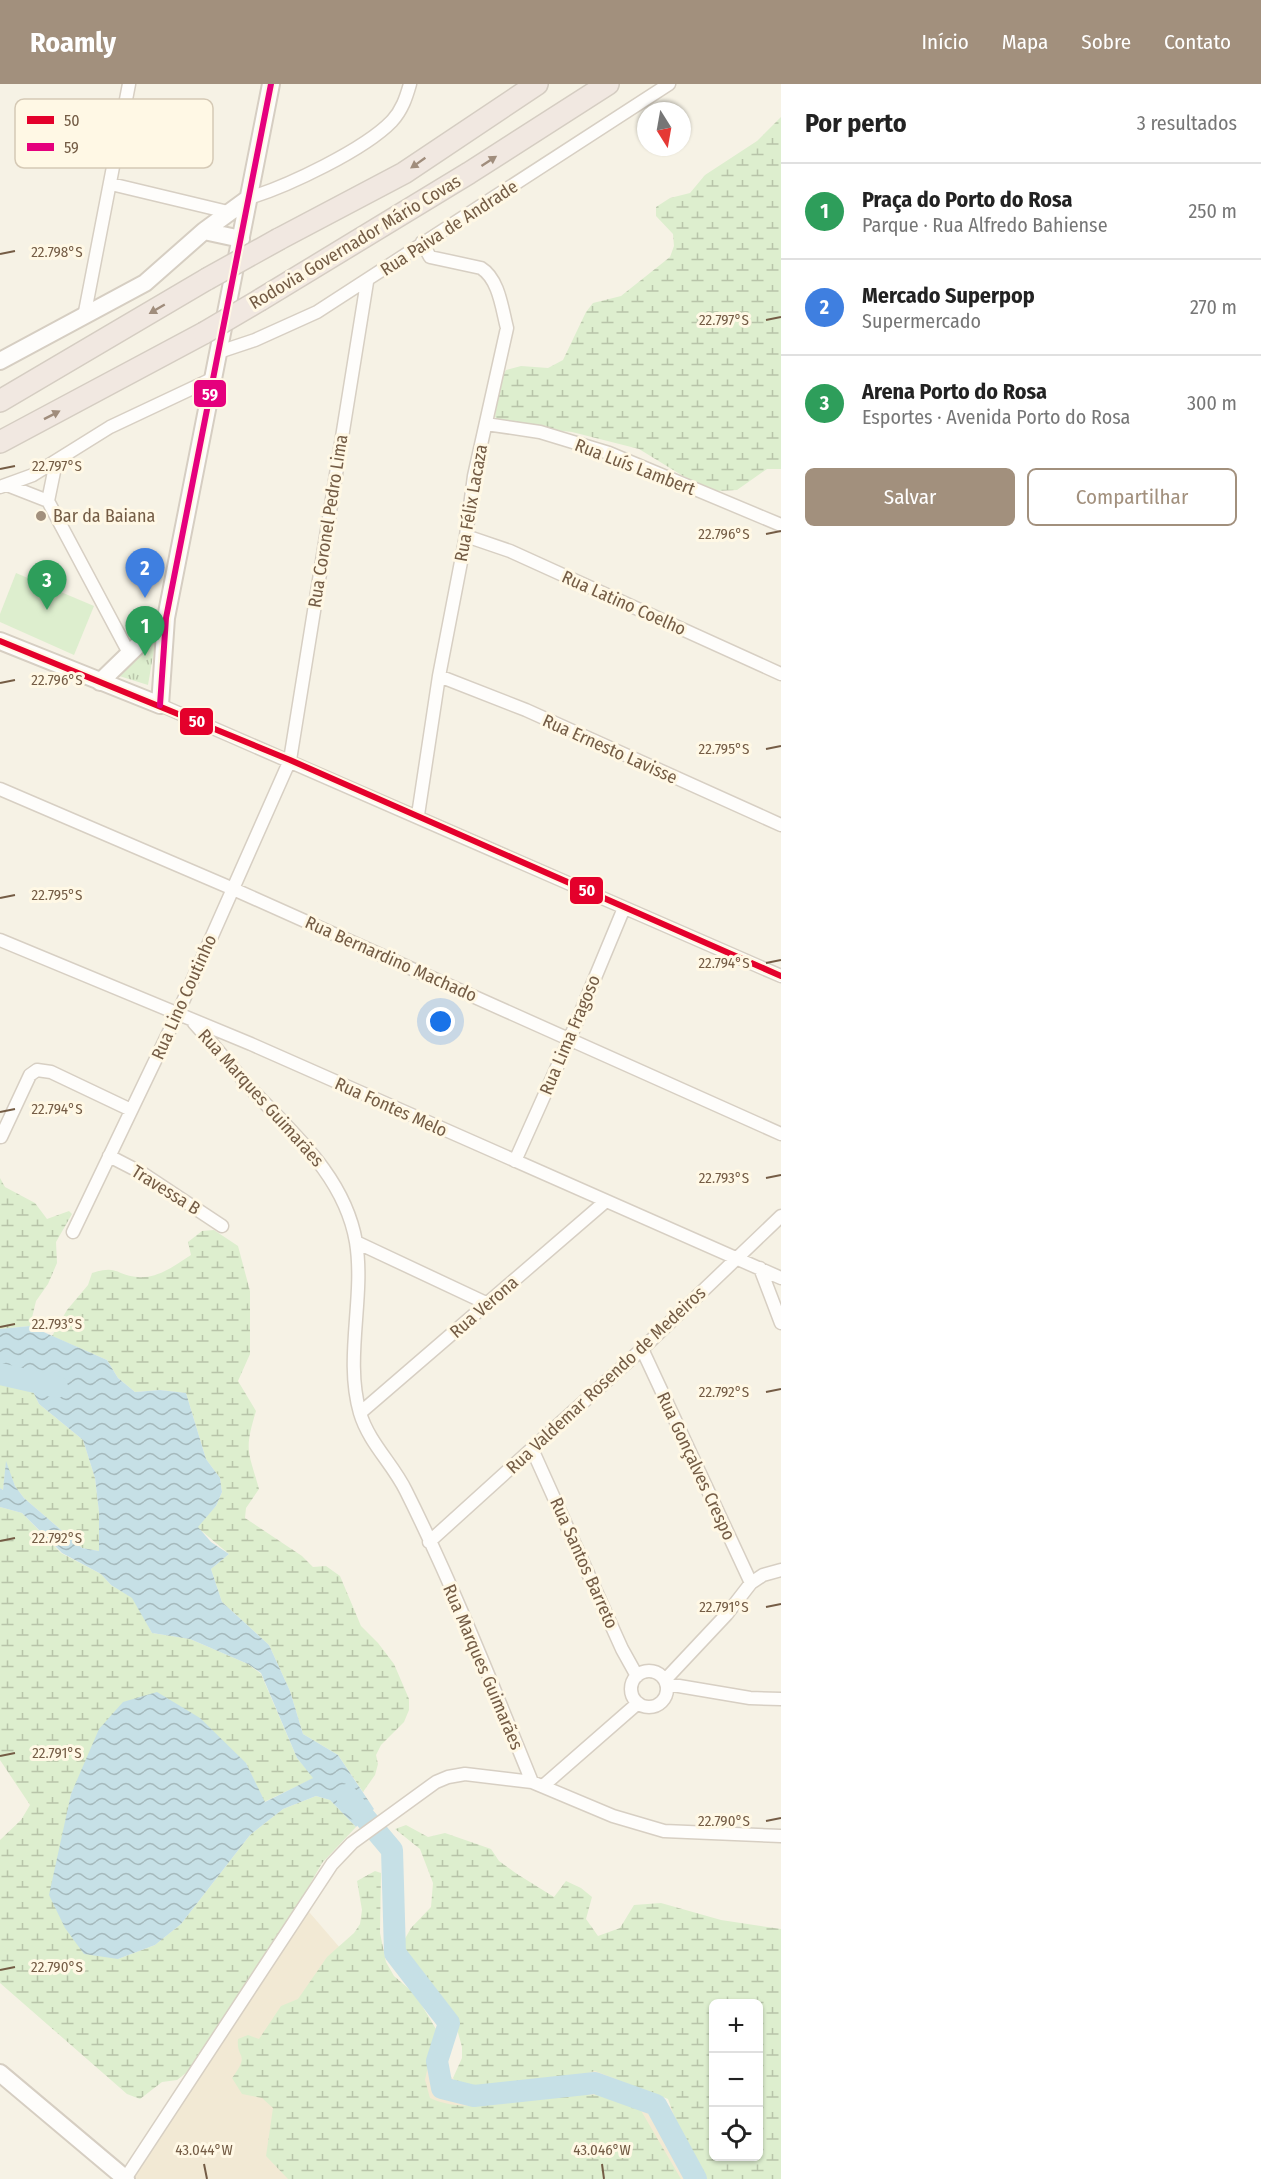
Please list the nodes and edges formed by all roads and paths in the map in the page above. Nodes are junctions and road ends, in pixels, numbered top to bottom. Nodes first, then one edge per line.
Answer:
1 (129, 84) edge
2 (271, 84) edge
3 (410, 84) edge
4 (537, 84) edge
5 (608, 84) edge
6 (669, 84) edge
7 (126, 99) edge
8 (114, 168) edge
9 (111, 184) junction
10 (249, 198) junction
11 (228, 212) junction
12 (204, 231) junction
13 (242, 239) junction
14 (422, 242) junction
15 (367, 282) junction
16 (84, 317) junction
17 (219, 352) junction
18 (0, 362) edge
19 (214, 378) junction
20 (0, 401) edge
21 (486, 424) junction
22 (0, 442) edge
23 (56, 462) junction
24 (3, 486) edge
25 (48, 501) junction
26 (781, 525) edge
27 (466, 536) junction
28 (166, 618) junction
29 (0, 641) edge
30 (129, 653) junction
31 (781, 674) edge
32 (439, 676) junction
33 (100, 682) junction
34 (160, 705) junction
35 (290, 760) junction
36 (0, 789) edge
37 (418, 815) junction
38 (781, 825) edge
39 (231, 888) junction
40 (624, 908) junction
41 (0, 940) edge
42 (781, 976) edge
43 (177, 1015) junction
44 (194, 1023) junction
45 (570, 1038) junction
46 (131, 1110) junction
47 (781, 1134) edge
48 (1, 1137) edge
49 (109, 1156) junction
50 (515, 1161) junction
51 (606, 1201) junction
52 (781, 1215) edge
53 (222, 1226) dead end
54 (73, 1232) dead end
55 (356, 1242) junction
56 (738, 1259) junction
57 (760, 1268) junction
58 (781, 1278) edge
59 (488, 1304) junction
60 (781, 1323) edge
61 (642, 1349) junction
62 (360, 1413) junction
63 (532, 1449) junction
64 (429, 1542) junction
65 (781, 1570) edge
66 (751, 1583) junction
67 (638, 1676) junction
68 (666, 1682) junction
69 (781, 1699) edge
70 (638, 1702) junction
71 (537, 1784) junction
72 (781, 1836) edge
73 (0, 2073) edge
74 (126, 2179) edge

1 - 7 street
2 - 10 main road
3 - 10 street
4 -> 20 highway, Rodovia Governador Mário Covas, bridge
22 -> 5 highway, Rodovia Governador Mário Covas, bridge
6 - 14 street, Rua Paiva de Andrade
8 - 9 street
9 - 11 street
9 - 16 street
10 - 11 main road
10 - 13 main road
11 - 12 main road
12 - 13 main road
12 - 16 main road
13 - 17 main road
14 - 15 street, Rua Paiva de Andrade
14 - 21 street, Rua Félix Lacaza
15 - 17 street, Rua Paiva de Andrade
15 - 35 street, Rua Coronel Pedro Lima
16 - 18 main road
17 - 19 main road
19 - 23 street
19 - 28 main road
21 - 26 street, Rua Luís Lambert
21 - 27 street, Rua Félix Lacaza
23 - 24 street
23 - 25 street
24 - 25 street
25 - 30 street
27 - 31 street, Rua Latino Coelho
27 - 32 street, Rua Félix Lacaza
28 - 30 main road
28 - 34 main road
29 - 33 main road
30 - 33 main road
32 - 37 street, Rua Félix Lacaza
32 - 38 street, Rua Ernesto Lavisse
33 - 34 main road
34 - 35 street
35 - 37 street
35 - 39 street, Rua Lino Coutinho
36 - 39 street, Rua Bernardino Machado
37 - 40 street
39 - 43 street, Rua Lino Coutinho
39 - 45 street, Rua Bernardino Machado
40 - 42 street
40 - 45 street, Rua Lima Fragoso
41 - 43 street, Rua Fontes Melo
43 - 44 street, Rua Fontes Melo
43 - 46 street, Rua Lino Coutinho
44 - 50 street, Rua Fontes Melo
44 - 55 street, Rua Marques Guimarães
45 - 47 street, Rua Bernardino Machado
45 - 50 street, Rua Lima Fragoso
46 - 48 street
46 - 49 street, Rua Lino Coutinho
49 - 53 street, Travessa B
49 - 54 street, Rua Lino Coutinho
50 - 51 street, Rua Fontes Melo
51 - 56 street, Rua Fontes Melo
51 - 59 street, Rua Verona
52 - 56 street, Rua Valdemar Rosendo de Medeiros
55 - 59 street
55 - 62 street, Rua Marques Guimarães
56 - 57 street, Rua Fontes Melo
56 - 61 street, Rua Valdemar Rosendo de Medeiros
57 - 58 street, Rua Fontes Melo
57 - 60 street
59 - 62 street, Rua Verona
61 - 63 street, Rua Valdemar Rosendo de Medeiros
61 - 66 street, Rua Gonçalves Crespo
62 - 64 street, Rua Marques Guimarães
63 - 64 street, Rua Valdemar Rosendo de Medeiros
63 - 67 street, Rua Santos Barreto
64 - 71 street, Rua Marques Guimarães
65 - 66 street
66 - 68 street
67 - 68 street
67 - 70 street
68 - 69 street
68 - 70 street
70 - 71 street
71 - 72 street
71 - 74 street, Rua Marques Guimarães
73 - 74 main road

